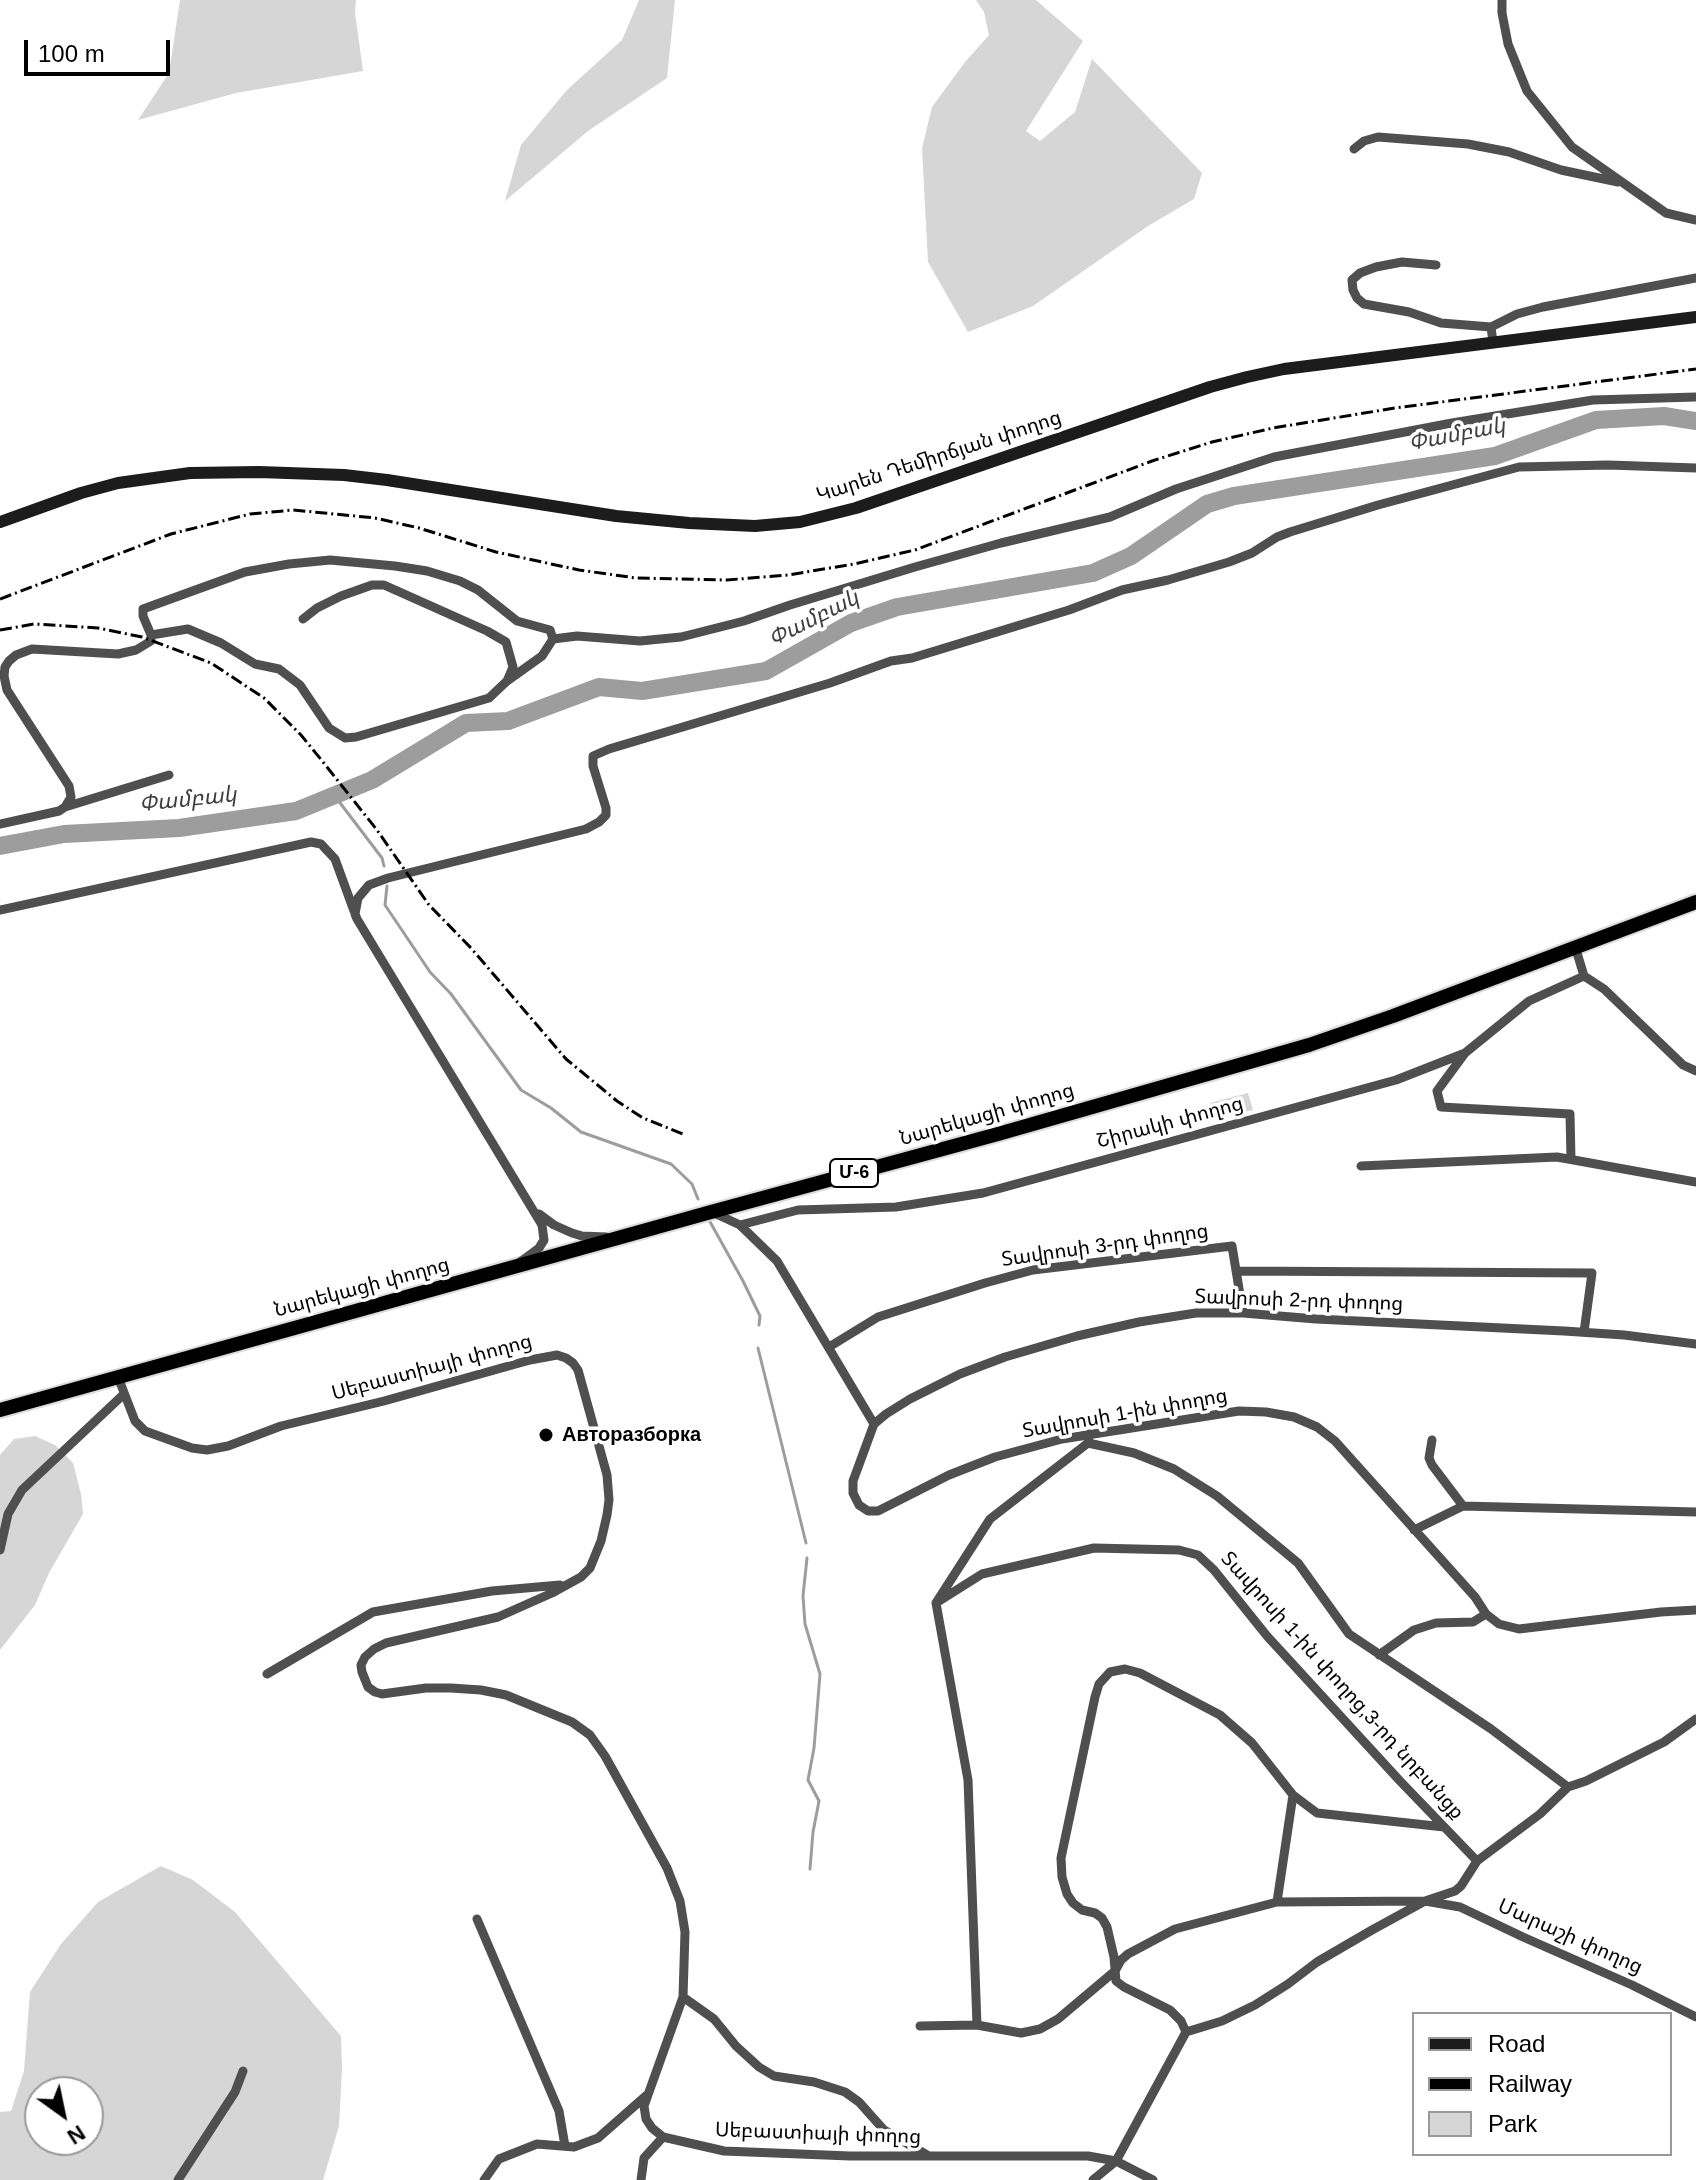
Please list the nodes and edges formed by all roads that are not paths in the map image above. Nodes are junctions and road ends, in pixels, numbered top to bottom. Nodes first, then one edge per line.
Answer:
1 (1502, 0) edge
2 (1354, 149) dead end
3 (1621, 183) junction
4 (1696, 220) edge
5 (1436, 265) dead end
6 (1696, 278) edge
7 (1696, 317) edge
8 (1491, 327) junction
9 (1493, 342) junction
10 (1696, 397) edge
11 (1696, 468) edge
12 (0, 522) edge
13 (303, 619) dead end
14 (151, 635) junction
15 (553, 639) junction
16 (507, 681) junction
17 (169, 775) dead end
18 (65, 807) junction
19 (0, 824) edge
20 (1696, 902) edge
21 (0, 910) edge
22 (355, 914) junction
23 (1575, 946) junction
24 (1584, 976) junction
25 (1465, 1053) junction
26 (1696, 1071) edge
27 (1571, 1159) junction
28 (1361, 1166) dead end
29 (1696, 1182) edge
30 (531, 1206) junction
31 (711, 1212) junction
32 (740, 1225) junction
33 (617, 1238) junction
34 (515, 1267) junction
35 (1236, 1271) junction
36 (1243, 1313) junction
37 (1584, 1332) junction
38 (1696, 1344) edge
39 (829, 1347) junction
40 (118, 1377) junction
41 (124, 1394) junction
42 (0, 1410) edge
43 (874, 1424) junction
44 (1088, 1439) junction
45 (1432, 1440) dead end
46 (1463, 1506) junction
47 (1696, 1512) edge
48 (1414, 1530) junction
49 (0, 1550) edge
50 (567, 1584) junction
51 (936, 1603) junction
52 (1696, 1610) edge
53 (1486, 1614) junction
54 (1379, 1655) junction
55 (267, 1674) dead end
56 (1696, 1719) edge
57 (1568, 1787) junction
58 (1293, 1795) junction
59 (1444, 1827) junction
60 (1477, 1861) junction
61 (1425, 1901) junction
62 (1277, 1902) junction
63 (477, 1919) dead end
64 (1115, 1971) junction
65 (683, 1997) junction
66 (1696, 2017) edge
67 (977, 2025) junction
68 (920, 2026) dead end
69 (1186, 2032) junction
70 (243, 2071) dead end
71 (647, 2095) junction
72 (663, 2137) junction
73 (565, 2146) junction
74 (930, 2156) junction
75 (1116, 2161) junction
76 (178, 2180) edge
77 (484, 2180) edge
78 (641, 2180) edge
79 (1093, 2180) edge
80 (1153, 2180) edge

1 - 3 street
2 - 3 street
3 - 4 street
5 - 8 street
6 - 8 street
7 - 9 main road, Կարեն Դեմիրճյան փողոց
8 - 9 street
9 - 12 main road, Կարեն Դեմիրճյան փողոց
10 - 15 street
11 - 22 street
13 - 16 street
14 - 15 street
14 - 16 street
14 - 18 street
15 - 16 street
17 - 18 street
18 - 19 street
20 - 23 highway, Նարեկացի փողոց / Մ-6
21 - 22 street
22 - 30 street
23 - 24 street
23 - 31 highway, Նարեկացի փողոց / Մ-6
24 - 25 street, Շիրակի փողոց
24 - 26 street
25 - 27 street
25 - 32 street, Շիրակի փողոց
27 - 28 street
27 - 29 street
30 - 33 street
30 - 34 street
31 - 32 street
31 - 33 highway, Նարեկացի փողոց / Մ-6
32 - 39 street
33 - 34 highway, Նարեկացի փողոց / Մ-6
34 - 40 highway, Նարեկացի փողոց / Մ-6
35 - 36 street, Տավրոսի 3-րդ փողոց
35 - 37 street
35 - 39 street, Տավրոսի 3-րդ փողոց
36 - 37 street, Տավրոսի 2-րդ փողոց
36 - 43 street, Տավրոսի 2-րդ փողոց
37 - 38 street, Տավրոսի 2-րդ փողոց
39 - 43 street
40 - 41 street, Սեբաստիայի փողոց
40 - 42 highway, Նարեկացի փողոց / Մ-6
41 - 49 street
41 - 50 street, Սեբաստիայի փողոց
43 - 44 street, Տավրոսի 1-ին փողոց
44 - 48 street, Տավրոսի 1-ին փողոց
44 - 51 street
44 - 54 street
45 - 46 street
46 - 47 street
46 - 48 street
48 - 53 street, Տավրոսի 1-ին փողոց
50 - 55 street
50 - 65 street, Սեբաստիայի փողոց
51 - 59 street, Տավրոսի 1-ին փողոց,3-րդ նրբանցք
51 - 67 street
52 - 53 street
53 - 54 street
54 - 57 street
56 - 57 street
57 - 60 street
58 - 59 street
58 - 62 street
58 - 64 street
59 - 60 street, Տավրոսի 1-ին փողոց,3-րդ նրբանցք
60 - 61 street
61 - 62 street
61 - 66 street, Մարաշի փողոց
61 - 69 street
62 - 64 street
63 - 73 street
64 - 67 street
64 - 69 street
65 - 71 street, Սեբաստիայի փողոց
65 - 74 street
67 - 68 street
69 - 75 street
70 - 76 street
71 - 72 street
71 - 73 street
72 - 74 street, Սեբաստիայի փողոց
72 - 78 street
73 - 77 street
74 - 75 street, Սեբաստիայի փողոց
75 - 79 street
75 - 80 street, Սեբաստիայի փողոց

